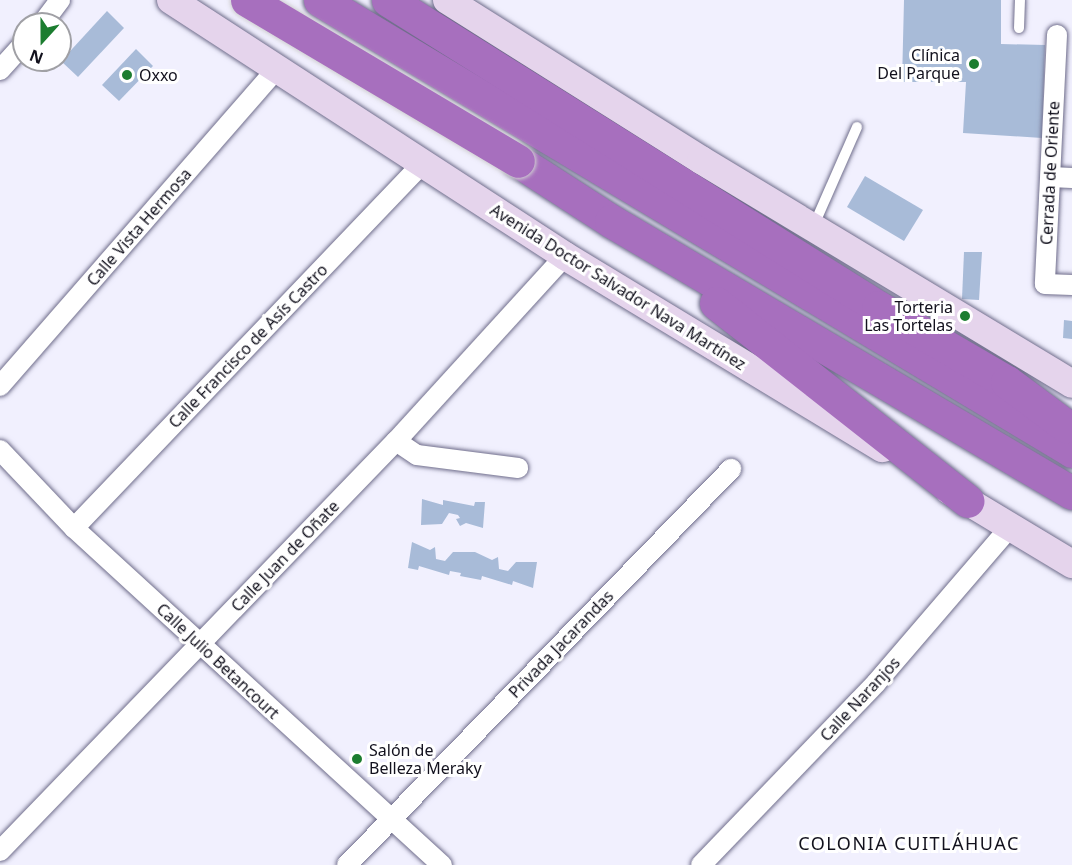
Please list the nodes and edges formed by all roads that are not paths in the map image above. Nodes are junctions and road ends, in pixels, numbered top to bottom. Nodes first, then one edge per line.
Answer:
1 (171, 0) edge
2 (247, 0) edge
3 (252, 0) edge
4 (320, 0) edge
5 (375, 0) edge
6 (388, 0) edge
7 (447, 0) edge
8 (1020, 0) edge
9 (425, 24) junction
10 (1019, 27) dead end
11 (1057, 35) dead end
12 (238, 41) junction
13 (12, 56) edge
14 (278, 67) junction
15 (0, 70) edge
16 (857, 127) dead end
17 (701, 160) junction
18 (421, 165) junction
19 (1051, 177) junction
20 (1072, 178) edge
21 (726, 211) junction
22 (610, 221) junction
23 (813, 228) junction
24 (565, 256) junction
25 (1072, 285) edge
26 (878, 307) junction
27 (953, 314) junction
28 (1072, 384) edge
29 (0, 386) edge
30 (1072, 430) edge
31 (396, 441) junction
32 (0, 450) edge
33 (1072, 451) edge
34 (518, 468) dead end
35 (731, 469) dead end
36 (1072, 494) edge
37 (968, 501) junction
38 (1011, 526) junction
39 (74, 528) junction
40 (1072, 564) edge
41 (200, 644) junction
42 (390, 819) junction
43 (0, 851) edge
44 (347, 865) edge
45 (442, 865) edge
46 (701, 865) edge

1 - 12 main road, Avenida Doctor Salvador Nava Martínez
2 - 22 highway, bridge
3 - 12 main road
4 - 33 highway
5 - 9 main road
6 - 9 highway
7 - 17 main road
8 - 10 lane
9 - 21 highway
11 - 19 street, Cerrada de Oriente
12 - 14 main road, Avenida Doctor Salvador Nava Martínez
13 - 15 street
14 - 18 main road, Avenida Doctor Salvador Nava Martínez
14 - 29 street, Calle Vista Hermosa
16 - 23 lane
17 - 21 main road
17 - 23 main road
18 - 24 main road, Avenida Doctor Salvador Nava Martínez
18 - 39 street, Calle Francisco de Asís Castro
19 - 20 street
19 - 25 street, Cerrada de Oriente
21 - 26 highway
22 - 36 highway
22 - 37 highway
23 - 27 main road
24 - 31 street, Calle Juan de Oñate
24 - 37 main road, Avenida Doctor Salvador Nava Martínez
26 - 27 main road
26 - 30 highway
27 - 28 main road
31 - 34 street
31 - 41 street, Calle Juan de Oñate
32 - 39 street, Calle Julio Betancourt
35 - 42 street, Privada Jacarandas
37 - 38 main road, Avenida Doctor Salvador Nava Martínez
38 - 40 main road, Avenida Doctor Salvador Nava Martínez
38 - 46 street, Calle Naranjos
39 - 41 street, Calle Julio Betancourt
41 - 42 street, Calle Julio Betancourt
41 - 43 street, Calle Juan de Oñate
42 - 44 street, Privada Jacarandas
42 - 45 street, Calle Julio Betancourt

